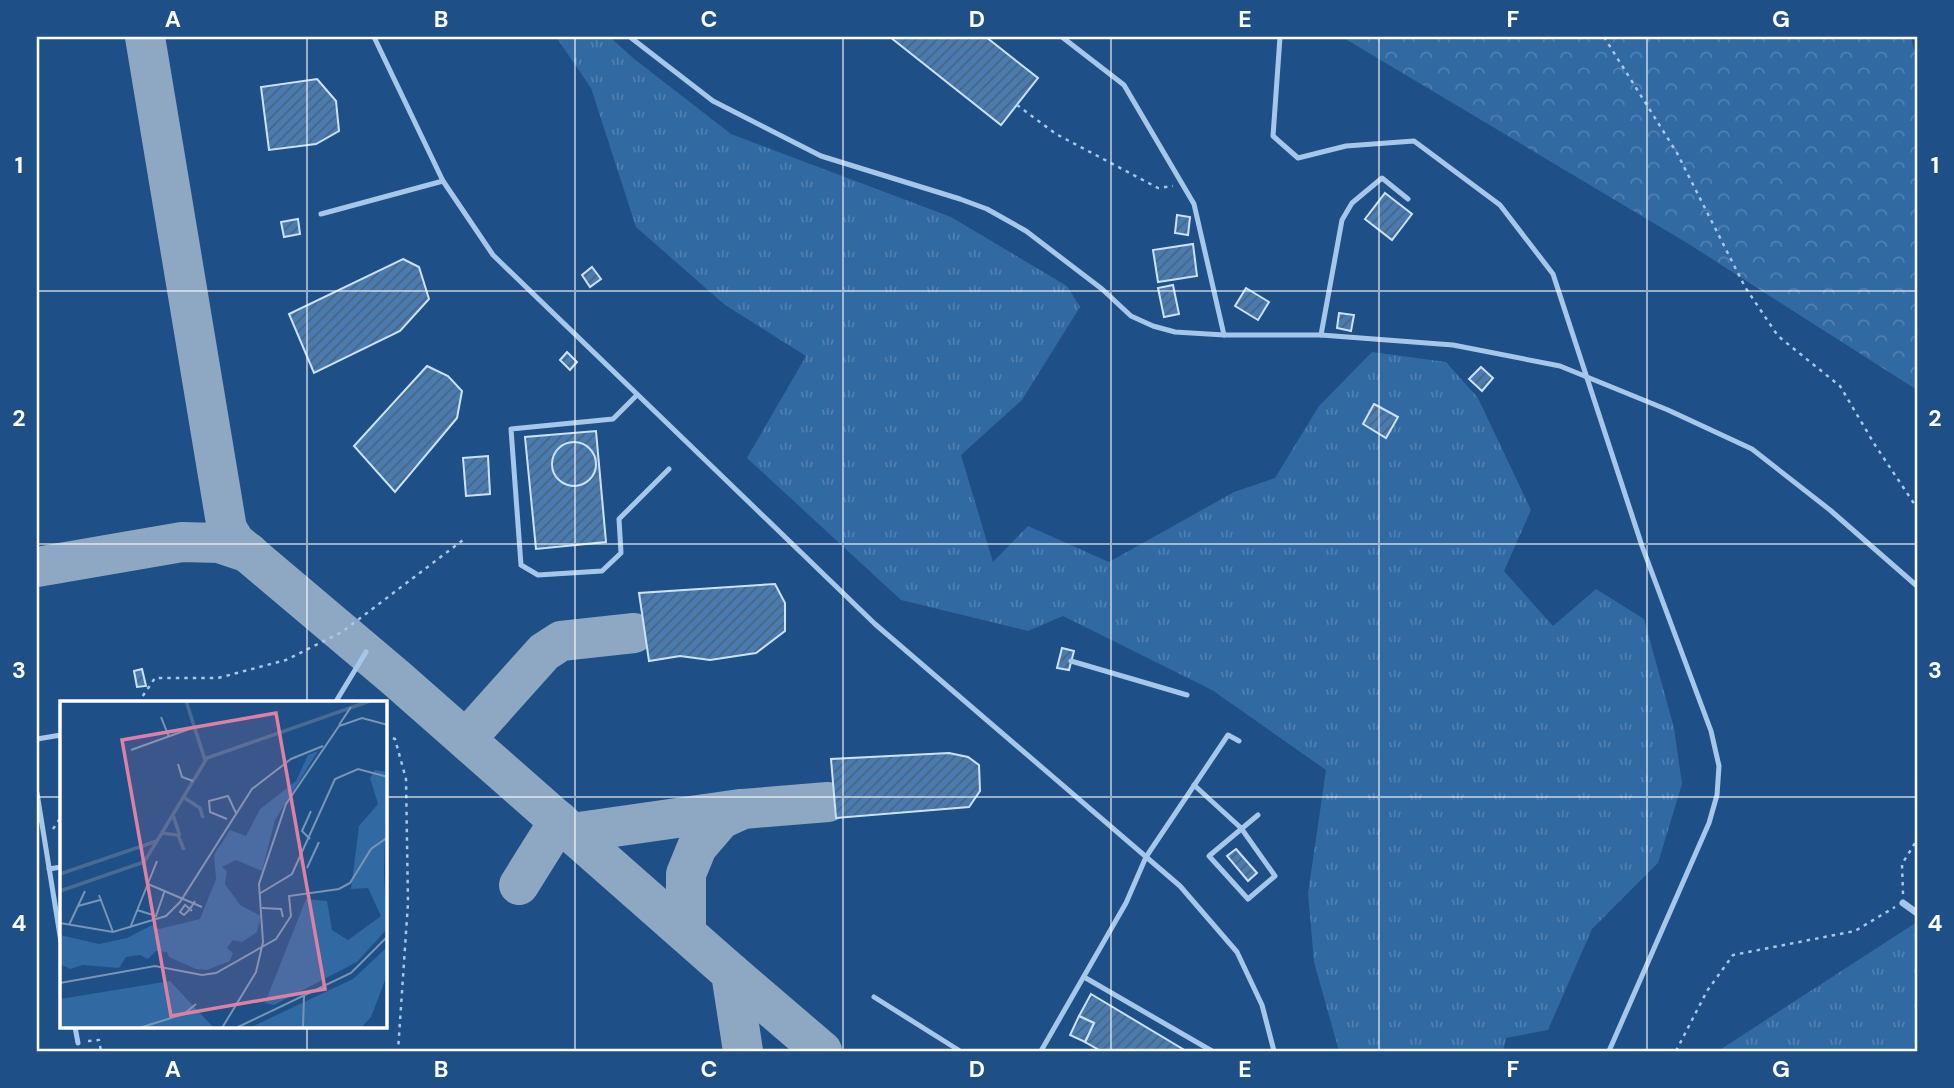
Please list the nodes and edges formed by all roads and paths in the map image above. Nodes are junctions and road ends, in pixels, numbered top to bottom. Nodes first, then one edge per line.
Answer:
1 (374, 37) edge
2 (630, 37) edge
3 (1062, 37) edge
4 (1280, 37) edge
5 (1604, 37) edge
6 (1017, 105) dead end
7 (443, 181) junction
8 (1183, 185) junction
9 (1408, 199) dead end
10 (321, 214) dead end
11 (1224, 335) junction
12 (1321, 335) junction
13 (1588, 377) junction
14 (638, 395) junction
15 (669, 469) dead end
16 (1917, 508) edge
17 (463, 540) dead end
18 (1917, 586) edge
19 (366, 652) dead end
20 (1071, 661) dead end
21 (1187, 695) dead end
22 (139, 701) edge
23 (336, 701) edge
24 (60, 735) edge
25 (387, 736) edge
26 (37, 739) edge
27 (1239, 741) dead end
28 (1194, 785) junction
29 (37, 793) edge
30 (1258, 814) dead end
31 (1241, 828) junction
32 (1917, 840) edge
33 (1146, 857) junction
34 (60, 867) edge
35 (49, 869) junction
36 (1903, 903) junction
37 (1917, 913) edge
38 (60, 936) edge
39 (1084, 977) junction
40 (874, 998) dead end
41 (75, 1028) edge
42 (78, 1043) joint
43 (101, 1051) edge
44 (398, 1051) edge
45 (960, 1051) edge
46 (1041, 1051) edge
47 (1212, 1051) edge
48 (1274, 1051) edge
49 (1609, 1051) edge
50 (1676, 1051) edge

1 - 7 lane
2 - 11 lane
3 - 8 lane
4 - 13 lane
5 - 16 path
6 - 8 path
7 - 10 lane
7 - 14 lane
8 - 11 lane
9 - 12 lane
11 - 12 lane
12 - 13 lane
13 - 18 lane
13 - 49 lane
14 - 15 lane
14 - 33 lane
17 - 22 path
19 - 23 lane
20 - 21 lane
24 - 26 lane
25 - 44 path
27 - 28 lane
28 - 31 lane
28 - 33 lane
29 - 35 lane
30 - 31 lane
31 - 31 lane
32 - 36 path
33 - 39 lane
33 - 48 lane
34 - 35 lane
35 - 38 lane
36 - 37 street
36 - 50 path
39 - 46 lane
39 - 47 lane
40 - 45 lane
41 - 42 lane
42 - 43 path

